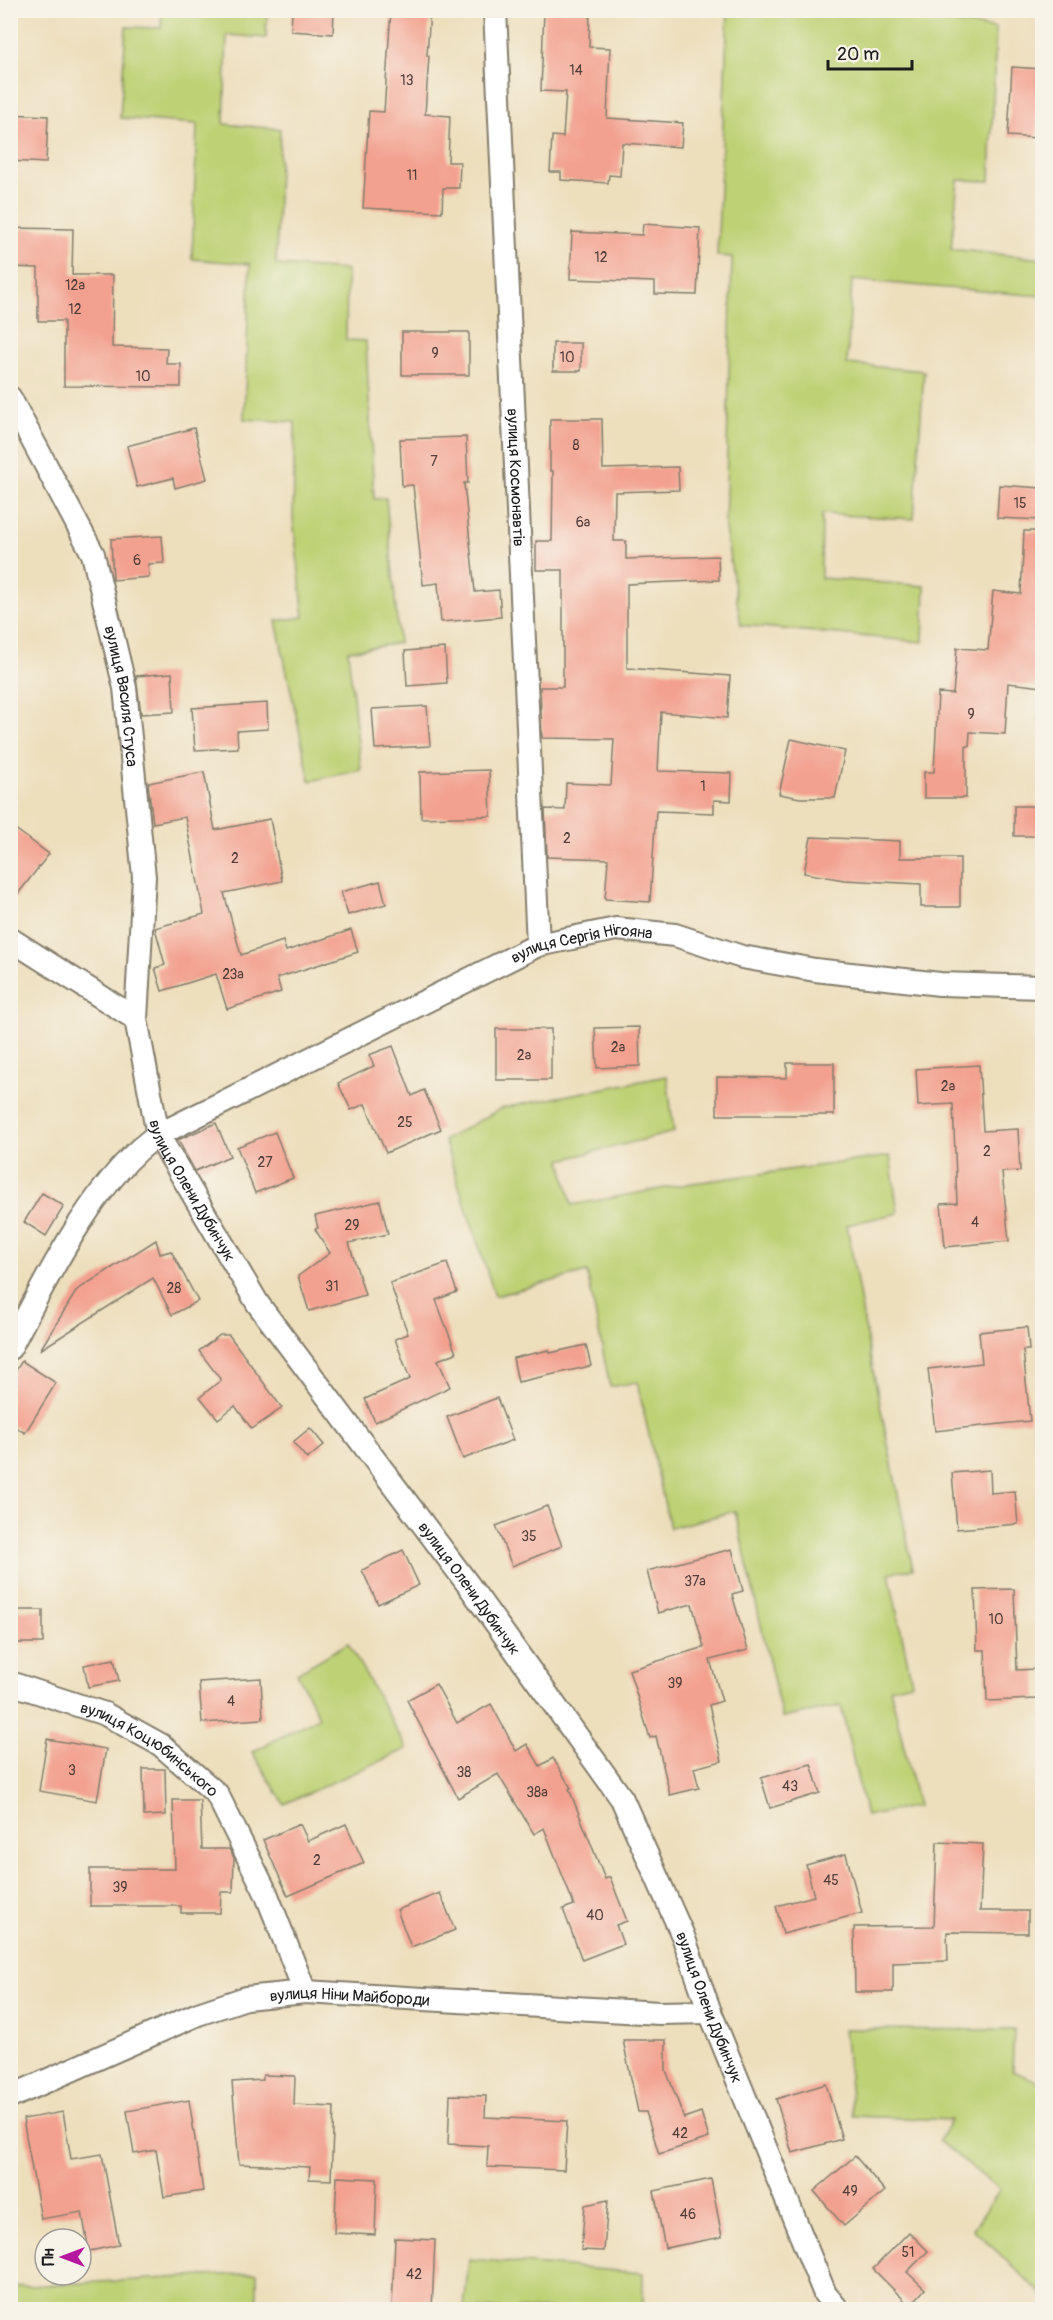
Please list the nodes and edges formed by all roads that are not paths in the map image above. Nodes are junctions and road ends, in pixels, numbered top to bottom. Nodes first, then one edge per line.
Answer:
1 (495, 10) edge
2 (10, 398) edge
3 (10, 939) edge
4 (538, 945) junction
5 (1042, 987) edge
6 (136, 1019) junction
7 (158, 1135) junction
8 (10, 1348) edge
9 (10, 1683) edge
10 (305, 1992) junction
11 (710, 2012) junction
12 (10, 2097) edge
13 (838, 2310) edge

1 - 4 street, вулиця Космонавтів
2 - 6 street, вулиця Василя Стуса
3 - 6 street
4 - 5 street, вулиця Сергія Нігояна
4 - 7 street, вулиця Сергія Нігояна
6 - 7 street, вулиця Олени Дубинчук
7 - 8 street, вулиця Сергія Нігояна
7 - 11 street, вулиця Олени Дубинчук
9 - 10 street, вулиця Коцюбинського
10 - 11 street, вулиця Ніни Майбороди
10 - 12 street, вулиця Ніни Майбороди
11 - 13 street, вулиця Олени Дубинчук

